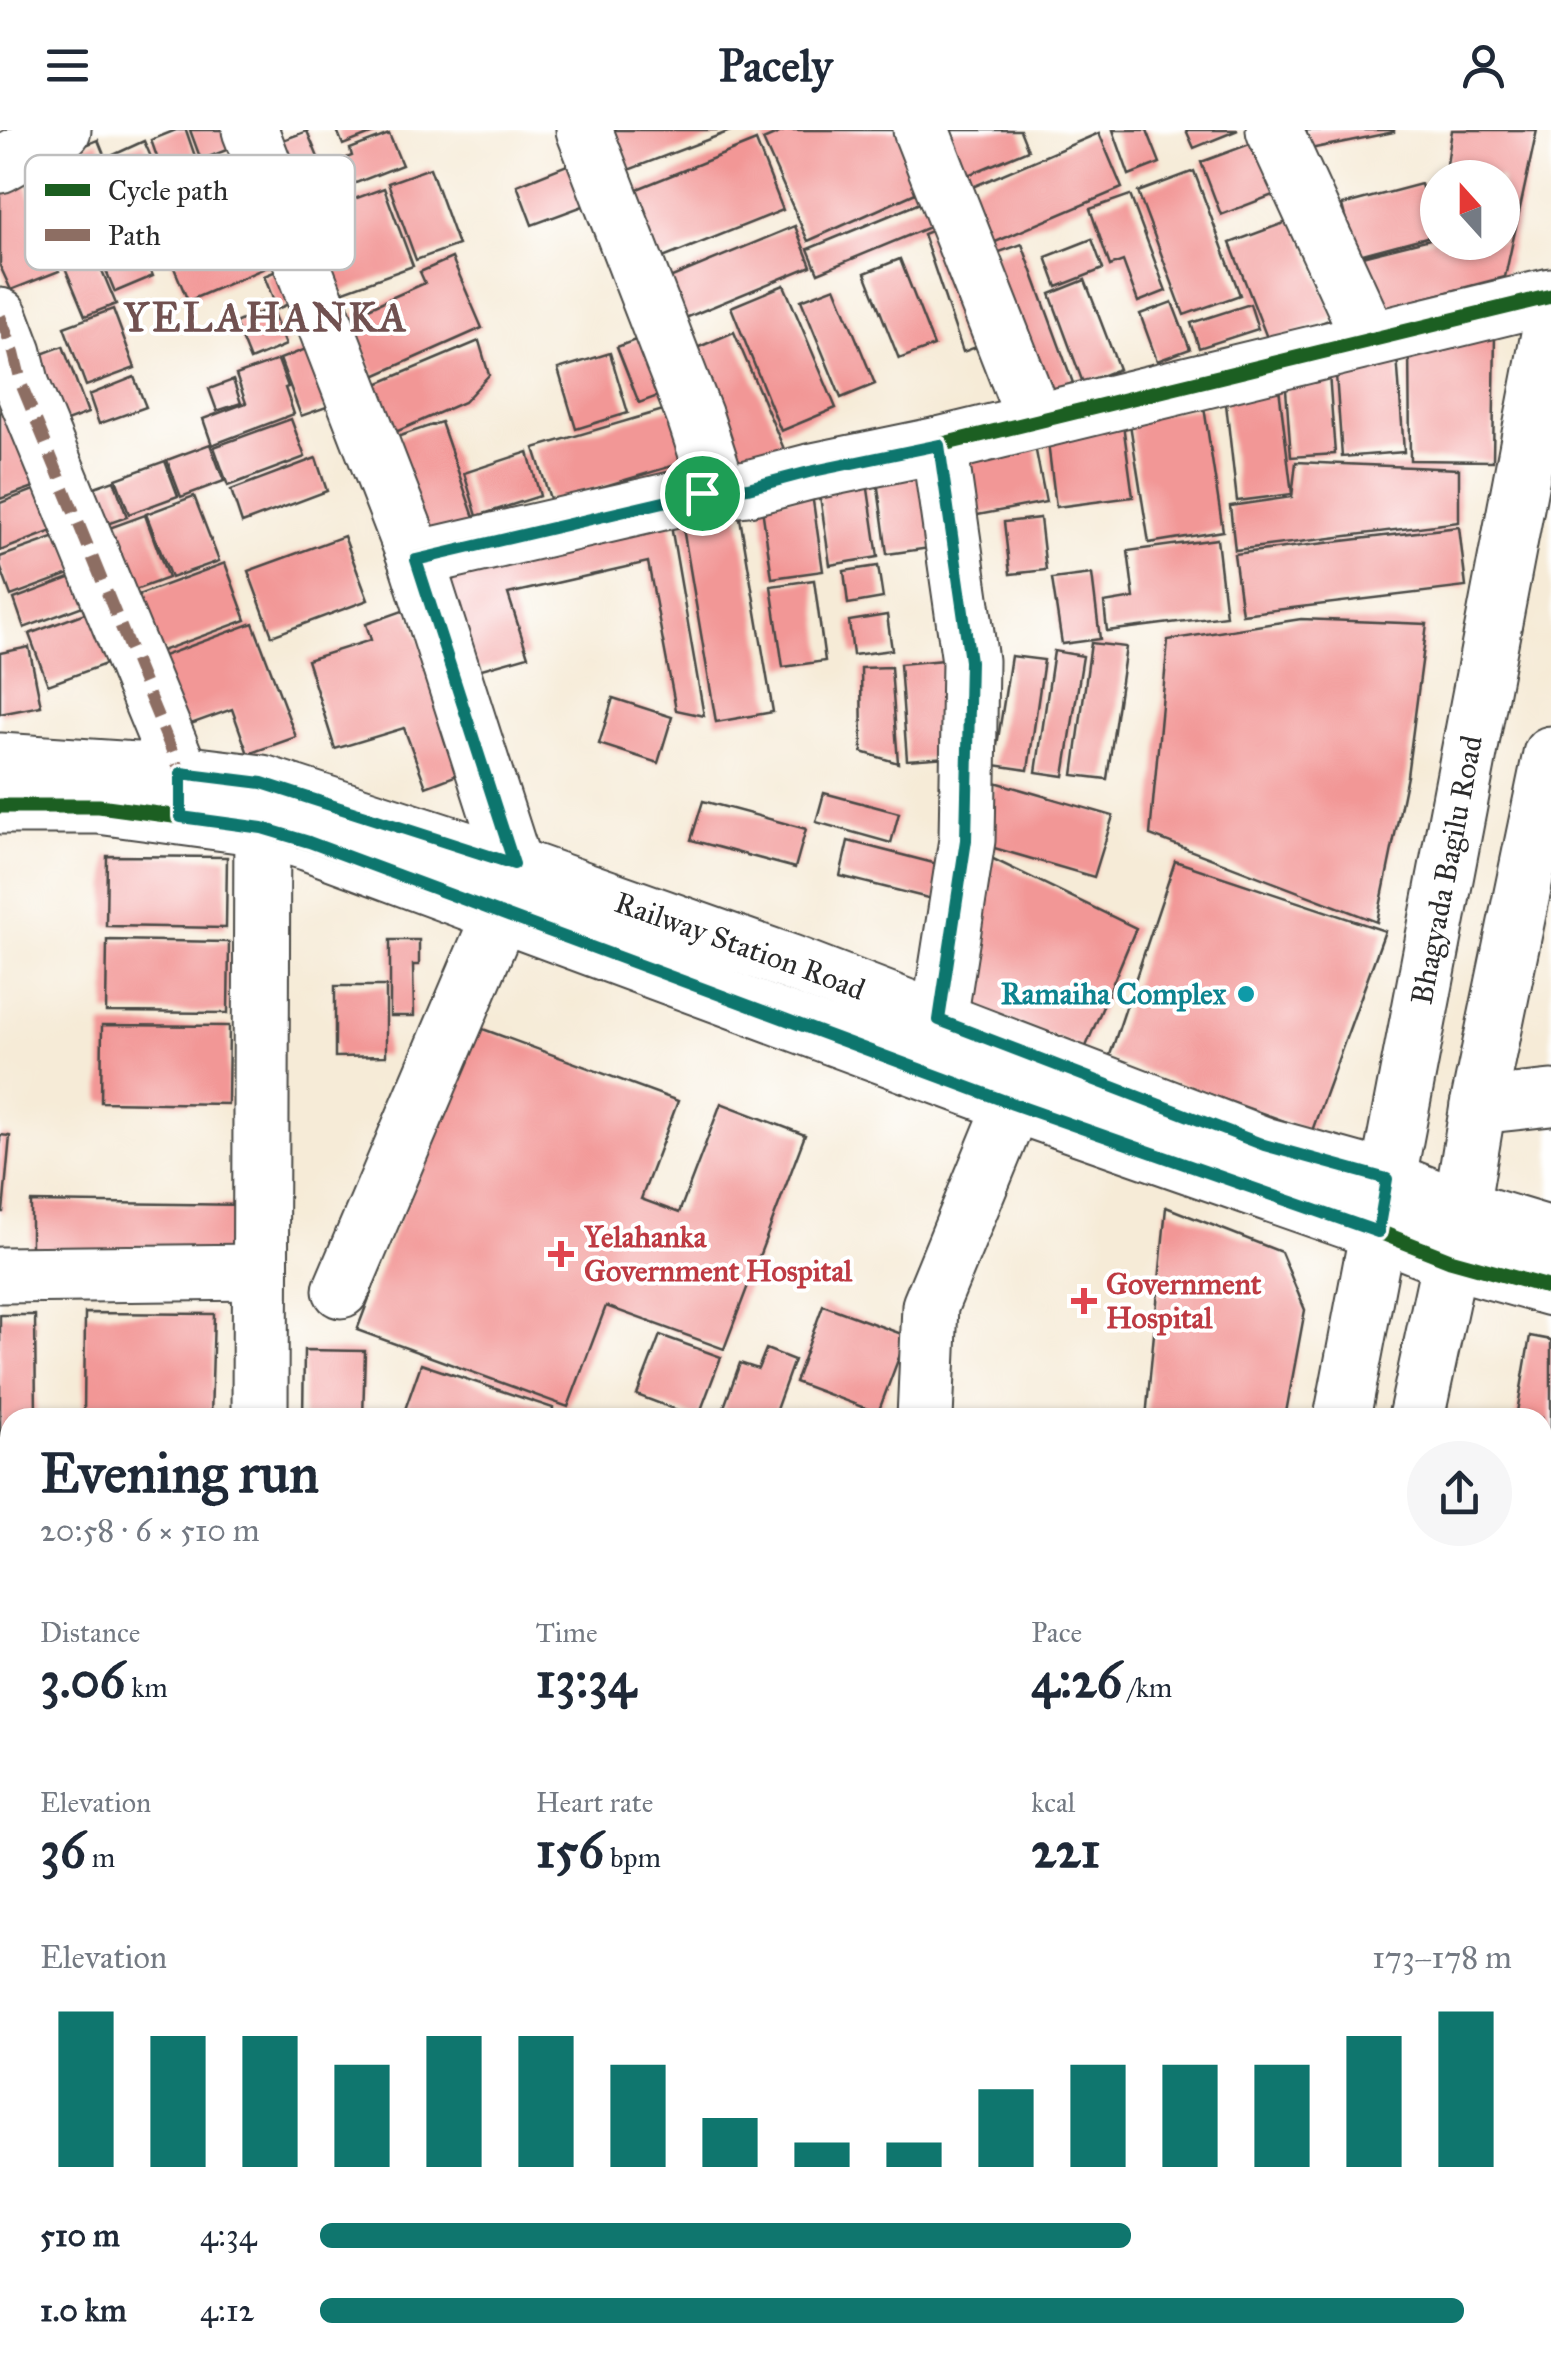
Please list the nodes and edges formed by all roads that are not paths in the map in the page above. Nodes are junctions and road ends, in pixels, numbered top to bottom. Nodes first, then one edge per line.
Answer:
1 (63, 130) edge
2 (250, 130) edge
3 (584, 130) edge
4 (921, 130) edge
5 (1274, 130) edge
6 (260, 155) edge
7 (0, 165) edge
8 (304, 270) edge
9 (1551, 296) edge
10 (0, 316) edge
11 (1551, 324) edge
12 (1370, 339) junction
13 (1035, 421) junction
14 (939, 445) junction
15 (702, 493) junction
16 (416, 560) junction
17 (1551, 754) edge
18 (0, 761) edge
19 (181, 795) junction
20 (262, 805) junction
21 (0, 806) edge
22 (1542, 847) edge
23 (508, 889) junction
24 (939, 1020) junction
25 (1551, 1098) edge
26 (1013, 1104) junction
27 (1478, 1106) junction
28 (1382, 1205) junction
29 (1461, 1208) junction
30 (1551, 1235) edge
31 (1450, 1260) junction
32 (259, 1272) junction
33 (0, 1275) edge
34 (1551, 1288) edge
35 (341, 1290) dead end
36 (260, 1408) edge
37 (925, 1408) edge
38 (1344, 1408) edge
39 (1418, 1408) edge

1 - 7 street
2 - 6 street
3 - 15 street
4 - 13 street
5 - 12 street
8 - 16 street
9 - 12 street
10 - 19 street
11 - 28 street, Bhagyada Bagilu Road
12 - 13 street
13 - 14 street
14 - 15 street
14 - 24 street
15 - 16 street
16 - 23 street
17 - 22 street
18 - 19 street, Railway Station Road
19 - 20 street, Railway Station Road
19 - 21 street, Railway Station Road
20 - 23 street, Railway Station Road
20 - 32 street
22 - 27 street
23 - 24 street, Railway Station Road
23 - 26 street, Railway Station Road
23 - 35 street
24 - 28 street, Railway Station Road
25 - 27 street
26 - 28 street, Railway Station Road
26 - 37 street
27 - 29 street
28 - 29 street, Railway Station Road
28 - 31 street, Railway Station Road
28 - 38 street, Bhagyada Bagilu Road
29 - 30 street, Railway Station Road
29 - 31 street
31 - 34 street, Railway Station Road
31 - 39 street
32 - 33 street
32 - 36 street

